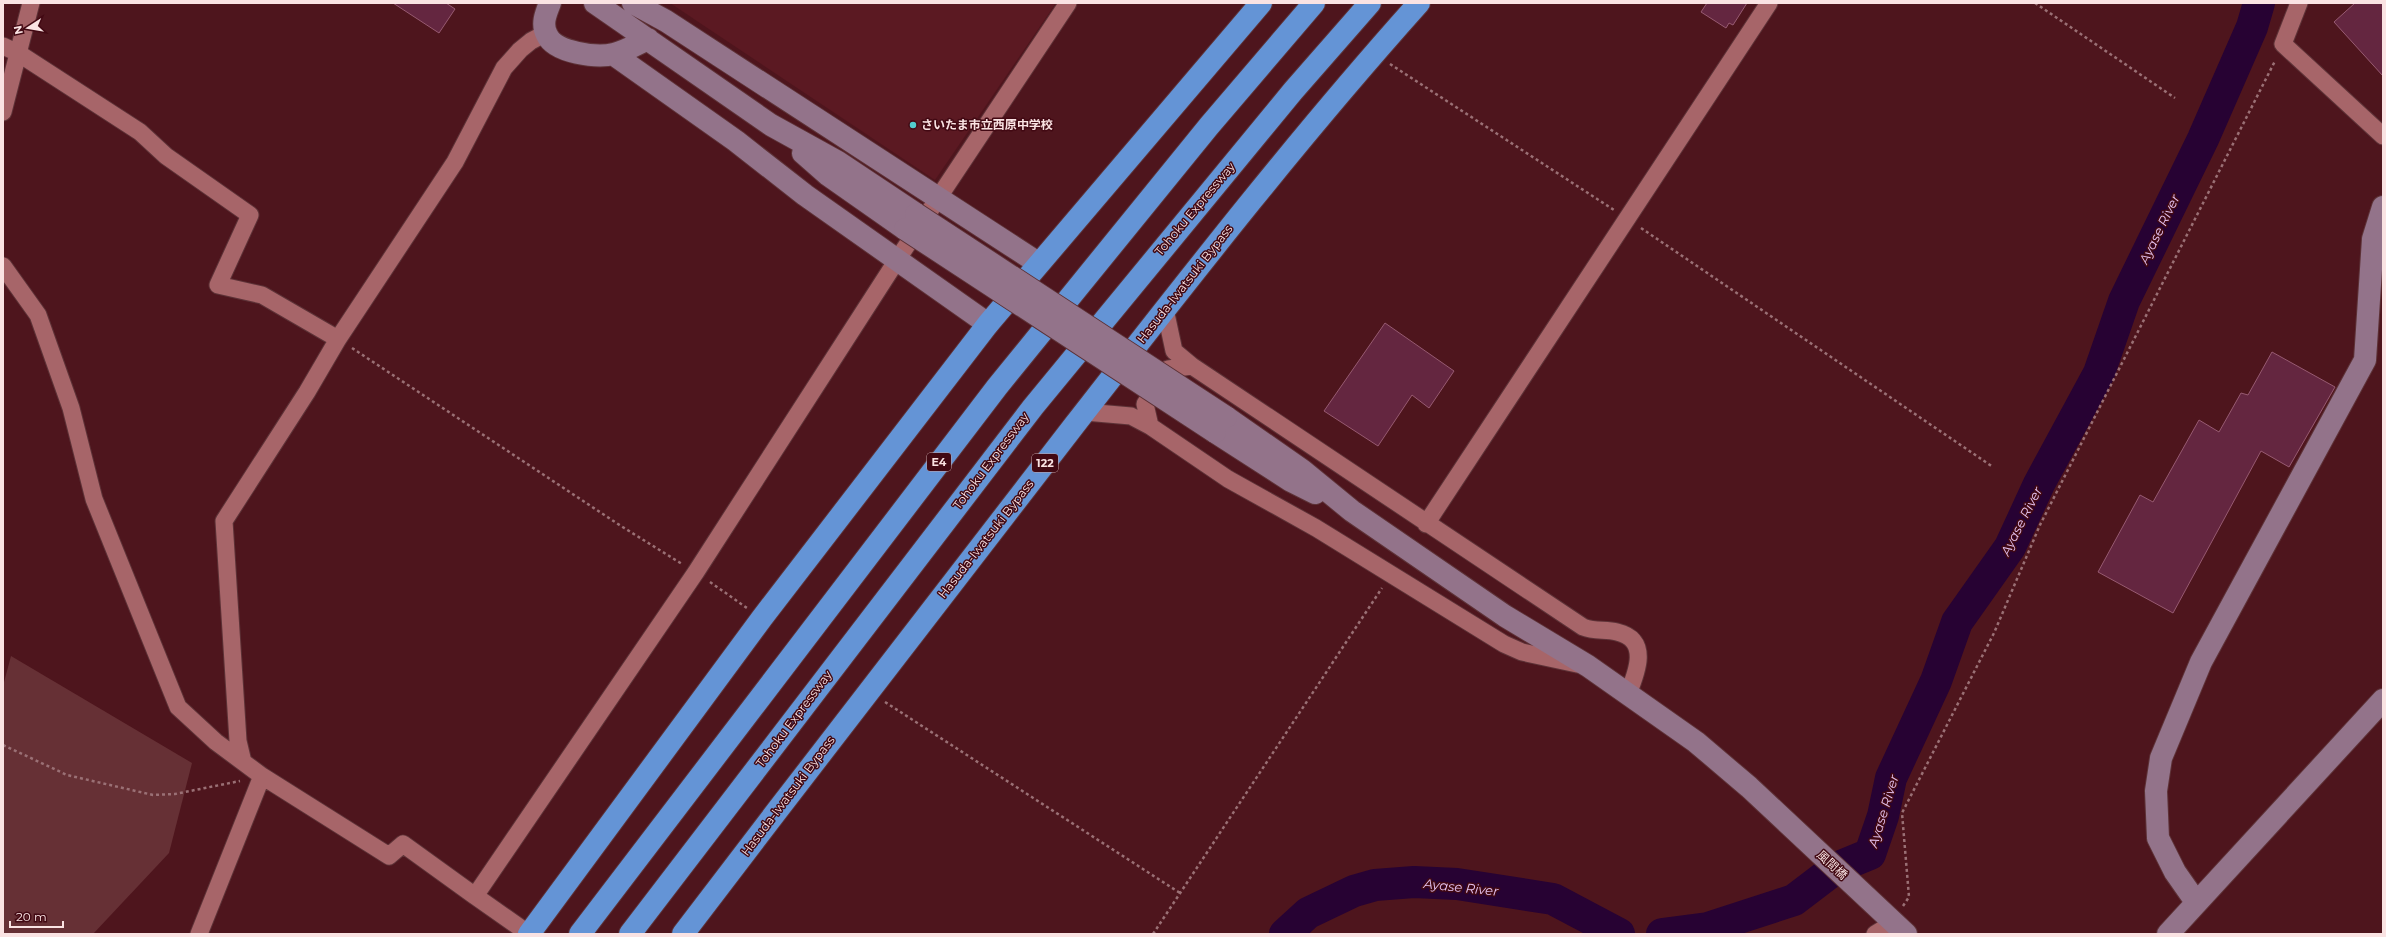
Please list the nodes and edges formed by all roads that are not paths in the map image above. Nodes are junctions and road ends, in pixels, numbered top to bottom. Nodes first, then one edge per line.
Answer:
1 (31, 3) edge
2 (550, 3) edge
3 (595, 3) edge
4 (633, 3) edge
5 (1068, 3) edge
6 (1261, 3) edge
7 (1314, 3) edge
8 (1370, 3) edge
9 (1419, 3) edge
10 (1769, 3) edge
11 (2299, 3) edge
12 (546, 33) junction
13 (648, 39) junction
14 (11, 50) edge
15 (613, 54) junction
16 (3, 112) edge
17 (2383, 136) edge
18 (938, 200) junction
19 (2383, 207) edge
20 (897, 260) junction
21 (1038, 264) junction
22 (3, 266) edge
23 (1165, 308) junction
24 (988, 324) junction
25 (338, 339) junction
26 (1192, 366) junction
27 (1085, 412) junction
28 (1150, 426) junction
29 (1426, 524) junction
30 (1588, 666) junction
31 (1628, 694) junction
32 (2383, 700) edge
33 (243, 762) junction
34 (262, 776) junction
35 (475, 896) junction
36 (2196, 902) junction
37 (1900, 928) edge
38 (199, 934) edge
39 (529, 934) edge
40 (580, 934) edge
41 (630, 934) edge
42 (683, 934) edge
43 (1875, 934) edge
44 (2168, 934) edge

1 - 14 street
2 - 12 street
3 - 13 street, 風間橋
4 - 18 street
5 - 18 street
6 - 21 highway
7 - 40 highway, E4
8 - 41 highway, Tohoku Expressway
9 - 23 highway, Hasuda-Iwatsuki Bypass / 122
10 - 29 street
11 - 17 street
12 - 15 street
12 - 25 street
13 - 15 street
13 - 30 street, 風間橋, bridge
14 - 16 street
14 - 25 street
15 - 20 street
18 - 20 street
18 - 21 street
19 - 36 street
20 - 24 street
20 - 35 street
21 - 24 highway
22 - 33 street
23 - 26 street
23 - 27 highway, Hasuda-Iwatsuki Bypass / 122
24 - 39 highway
25 - 33 street
26 - 28 street
26 - 29 street
27 - 28 street
27 - 42 highway, Hasuda-Iwatsuki Bypass / 122
28 - 30 street
29 - 31 street
30 - 31 street, 風間橋
31 - 37 street, 風間橋
32 - 36 street
33 - 34 street
34 - 35 street
34 - 38 street
35 - 39 street
36 - 44 street
37 - 43 street

